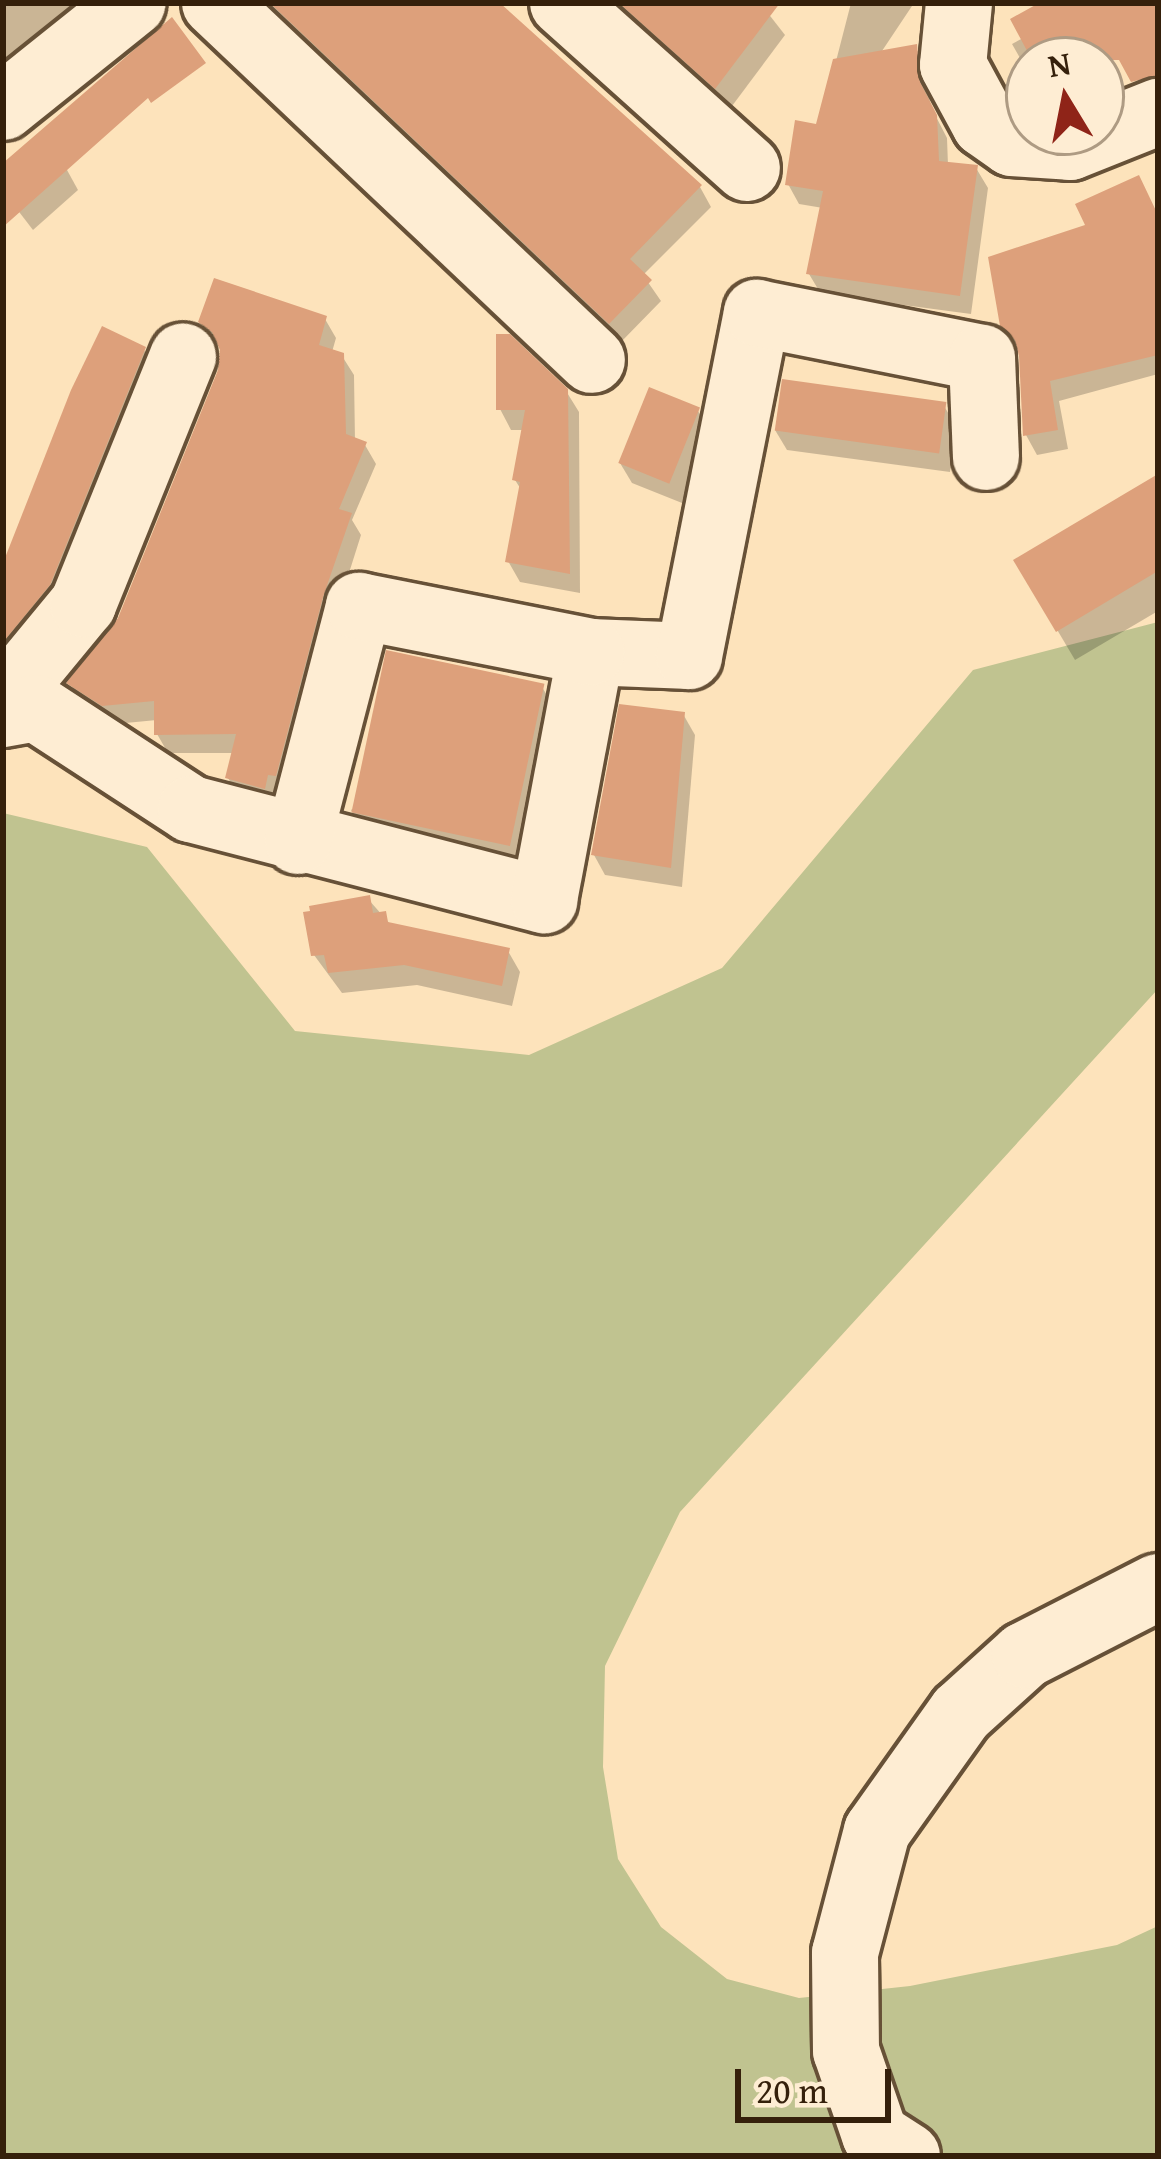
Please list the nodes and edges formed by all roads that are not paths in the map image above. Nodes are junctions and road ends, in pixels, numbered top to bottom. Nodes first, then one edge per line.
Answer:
1 (133, 3) edge
2 (215, 3) edge
3 (563, 3) edge
4 (959, 3) edge
5 (3, 107) edge
6 (1158, 112) edge
7 (747, 168) dead end
8 (183, 356) dead end
9 (592, 360) dead end
10 (986, 457) dead end
11 (591, 652) junction
12 (3, 701) edge
13 (3, 714) edge
14 (298, 841) junction
15 (1158, 1587) edge
16 (908, 2156) edge

1 - 5 street
2 - 9 street
3 - 7 street
4 - 6 street
8 - 12 street
10 - 11 street
11 - 14 street
11 - 14 street
13 - 14 street
15 - 16 street

